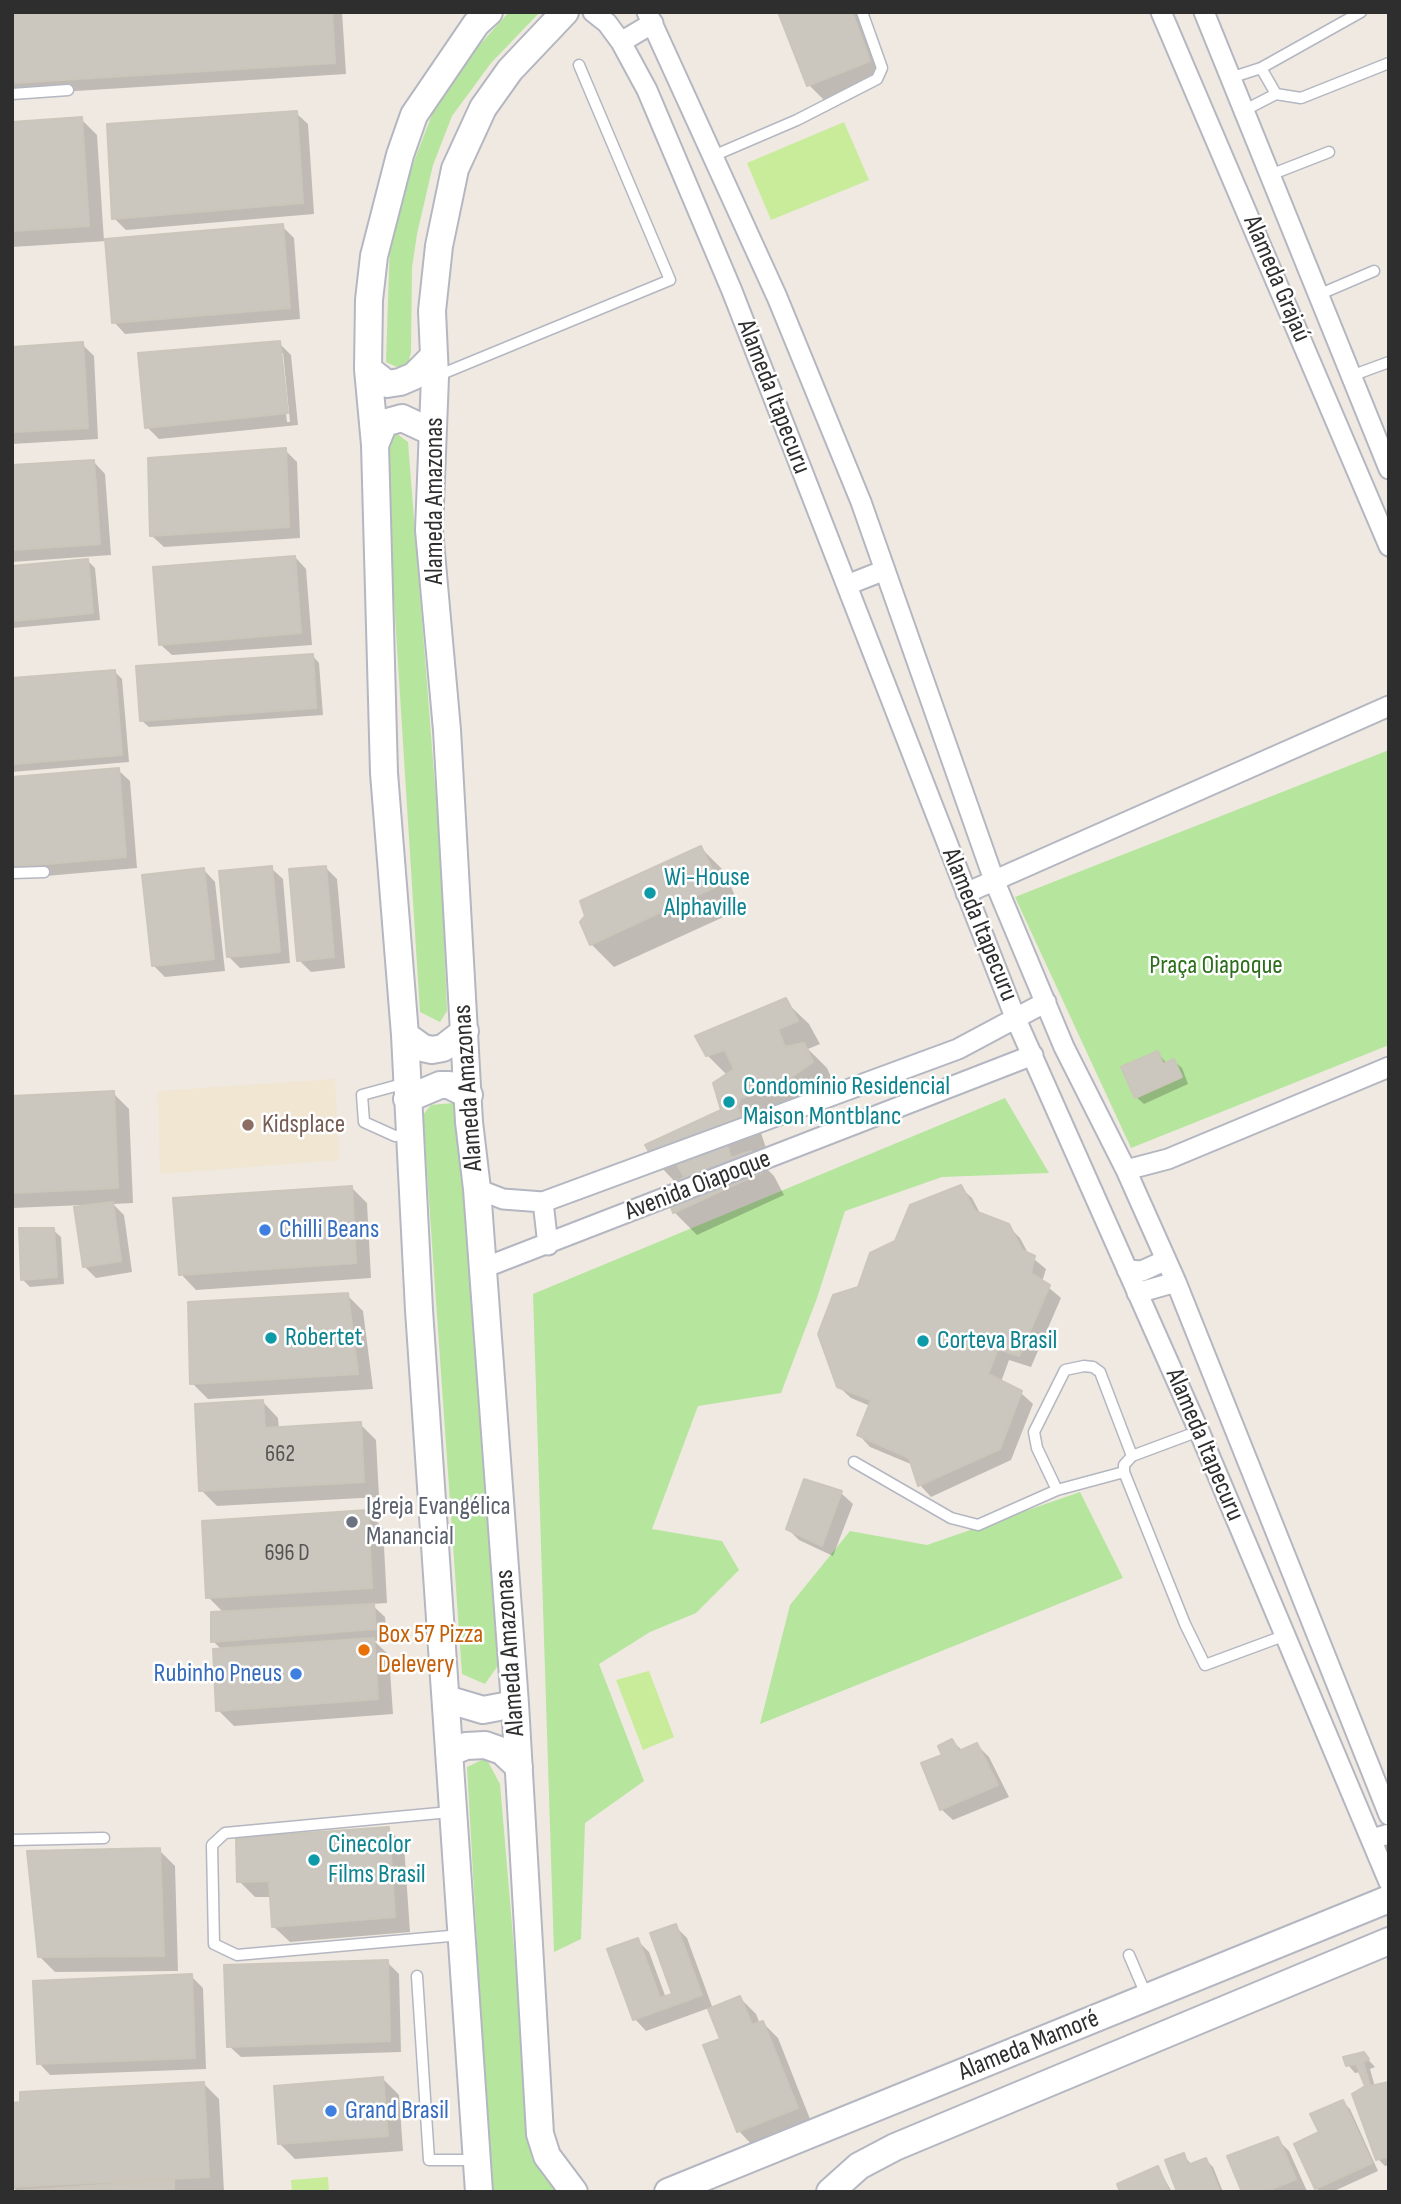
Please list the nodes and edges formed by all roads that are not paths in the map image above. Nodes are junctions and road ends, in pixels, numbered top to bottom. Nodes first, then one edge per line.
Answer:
1 (489, 12) edge
2 (565, 12) edge
3 (593, 12) edge
4 (862, 12) edge
5 (1161, 12) edge
6 (1204, 12) edge
7 (1361, 12) edge
8 (650, 18) edge
9 (621, 41) junction
10 (1389, 63) edge
11 (579, 65) dead end
12 (1261, 68) junction
13 (1230, 78) junction
14 (68, 90) dead end
15 (12, 94) edge
16 (1276, 94) junction
17 (1245, 110) junction
18 (1329, 152) dead end
19 (713, 156) junction
20 (1270, 175) junction
21 (1374, 271) dead end
22 (1319, 300) junction
23 (1288, 308) junction
24 (1389, 362) edge
25 (435, 366) junction
26 (368, 369) junction
27 (1351, 376) junction
28 (432, 432) junction
29 (375, 444) junction
30 (1389, 469) edge
31 (1389, 546) edge
32 (885, 570) junction
33 (847, 585) junction
34 (1389, 706) edge
35 (44, 872) dead end
36 (12, 873) edge
37 (994, 880) junction
38 (966, 893) junction
39 (1046, 1002) junction
40 (1015, 1017) junction
41 (465, 1031) junction
42 (405, 1035) junction
43 (1033, 1055) junction
44 (1389, 1067) edge
45 (407, 1091) junction
46 (468, 1096) junction
47 (408, 1135) junction
48 (1126, 1170) junction
49 (477, 1189) junction
50 (543, 1202) junction
51 (548, 1245) junction
52 (1166, 1260) junction
53 (481, 1269) junction
54 (1127, 1270) junction
55 (1176, 1282) junction
56 (1137, 1293) junction
57 (1199, 1431) junction
58 (1132, 1456) junction
59 (854, 1462) dead end
60 (1124, 1472) junction
61 (1057, 1490) junction
62 (1286, 1635) junction
63 (446, 1699) junction
64 (515, 1704) junction
65 (449, 1753) junction
66 (519, 1767) junction
67 (453, 1811) junction
68 (1389, 1815) edge
69 (1380, 1836) edge
70 (104, 1838) dead end
71 (12, 1840) edge
72 (1389, 1882) edge
73 (1389, 1899) edge
74 (461, 1935) junction
75 (1389, 1941) edge
76 (1129, 1955) dead end
77 (417, 1976) dead end
78 (1147, 1998) junction
79 (995, 2060) junction
80 (1013, 2098) junction
81 (477, 2160) junction
82 (479, 2192) edge
83 (574, 2192) edge
84 (668, 2192) edge
85 (830, 2192) edge

1 - 26 main road
2 - 25 main road, Alameda Amazonas
3 - 9 street, Alameda Itapecuru
4 - 19 lane
5 - 23 street, Alameda Grajaú
6 - 13 street, Alameda Grajaú
7 - 12 lane
8 - 9 street
8 - 19 street, Alameda Itapecuru
9 - 33 street, Alameda Itapecuru
10 - 16 lane
11 - 25 lane
12 - 13 lane
12 - 16 lane
13 - 17 street, Alameda Grajaú
14 - 15 lane
16 - 17 lane
17 - 20 street, Alameda Grajaú
18 - 20 lane
19 - 32 street, Alameda Itapecuru
20 - 22 street, Alameda Grajaú
21 - 22 lane
22 - 23 street
22 - 27 street, Alameda Grajaú
23 - 31 street, Alameda Grajaú
24 - 27 lane
25 - 26 main road
25 - 28 main road, Alameda Amazonas
26 - 29 main road
27 - 30 street, Alameda Grajaú
28 - 29 main road
28 - 41 main road, Alameda Amazonas
29 - 42 main road
32 - 33 street
32 - 37 street, Alameda Itapecuru
33 - 38 street, Alameda Itapecuru
34 - 37 street
35 - 36 lane
37 - 38 street
37 - 39 street, Alameda Itapecuru
38 - 40 street, Alameda Itapecuru
39 - 40 street, Avenida Oiapoque
39 - 48 street, Alameda Itapecuru
40 - 43 street, Alameda Itapecuru
40 - 50 street, Avenida Oiapoque
41 - 42 main road
41 - 46 main road, Alameda Amazonas
42 - 45 main road
43 - 51 street, Avenida Oiapoque
43 - 54 street, Alameda Itapecuru
44 - 48 street
45 - 46 main road
45 - 47 main road
45 - 47 lane
46 - 49 main road, Alameda Amazonas
47 - 63 main road
48 - 52 street, Alameda Itapecuru
49 - 50 street, Avenida Oiapoque
49 - 53 main road, Alameda Amazonas
50 - 51 street
51 - 53 street, Avenida Oiapoque
52 - 54 street
52 - 55 street, Alameda Itapecuru
53 - 64 main road, Alameda Amazonas
54 - 56 street, Alameda Itapecuru
55 - 56 street
55 - 68 street, Alameda Itapecuru
56 - 57 street, Alameda Itapecuru
57 - 58 lane
57 - 62 street, Alameda Itapecuru
58 - 60 lane
58 - 61 lane
59 - 61 lane
60 - 61 lane
60 - 62 lane
62 - 69 street, Alameda Itapecuru
63 - 64 main road
63 - 65 main road
64 - 66 main road, Alameda Amazonas
65 - 66 main road
65 - 67 main road
66 - 83 main road, Alameda Amazonas
67 - 74 main road
67 - 74 lane
69 - 72 street, Alameda Itapecuru
70 - 71 lane
73 - 78 main road, Alameda Mamoré
74 - 81 main road
75 - 80 main road, Alameda Mamoré
76 - 78 lane
77 - 81 lane
78 - 79 main road, Alameda Mamoré
79 - 80 main road
79 - 84 main road, Alameda Mamoré
80 - 85 main road, Alameda Mamoré
81 - 82 main road

